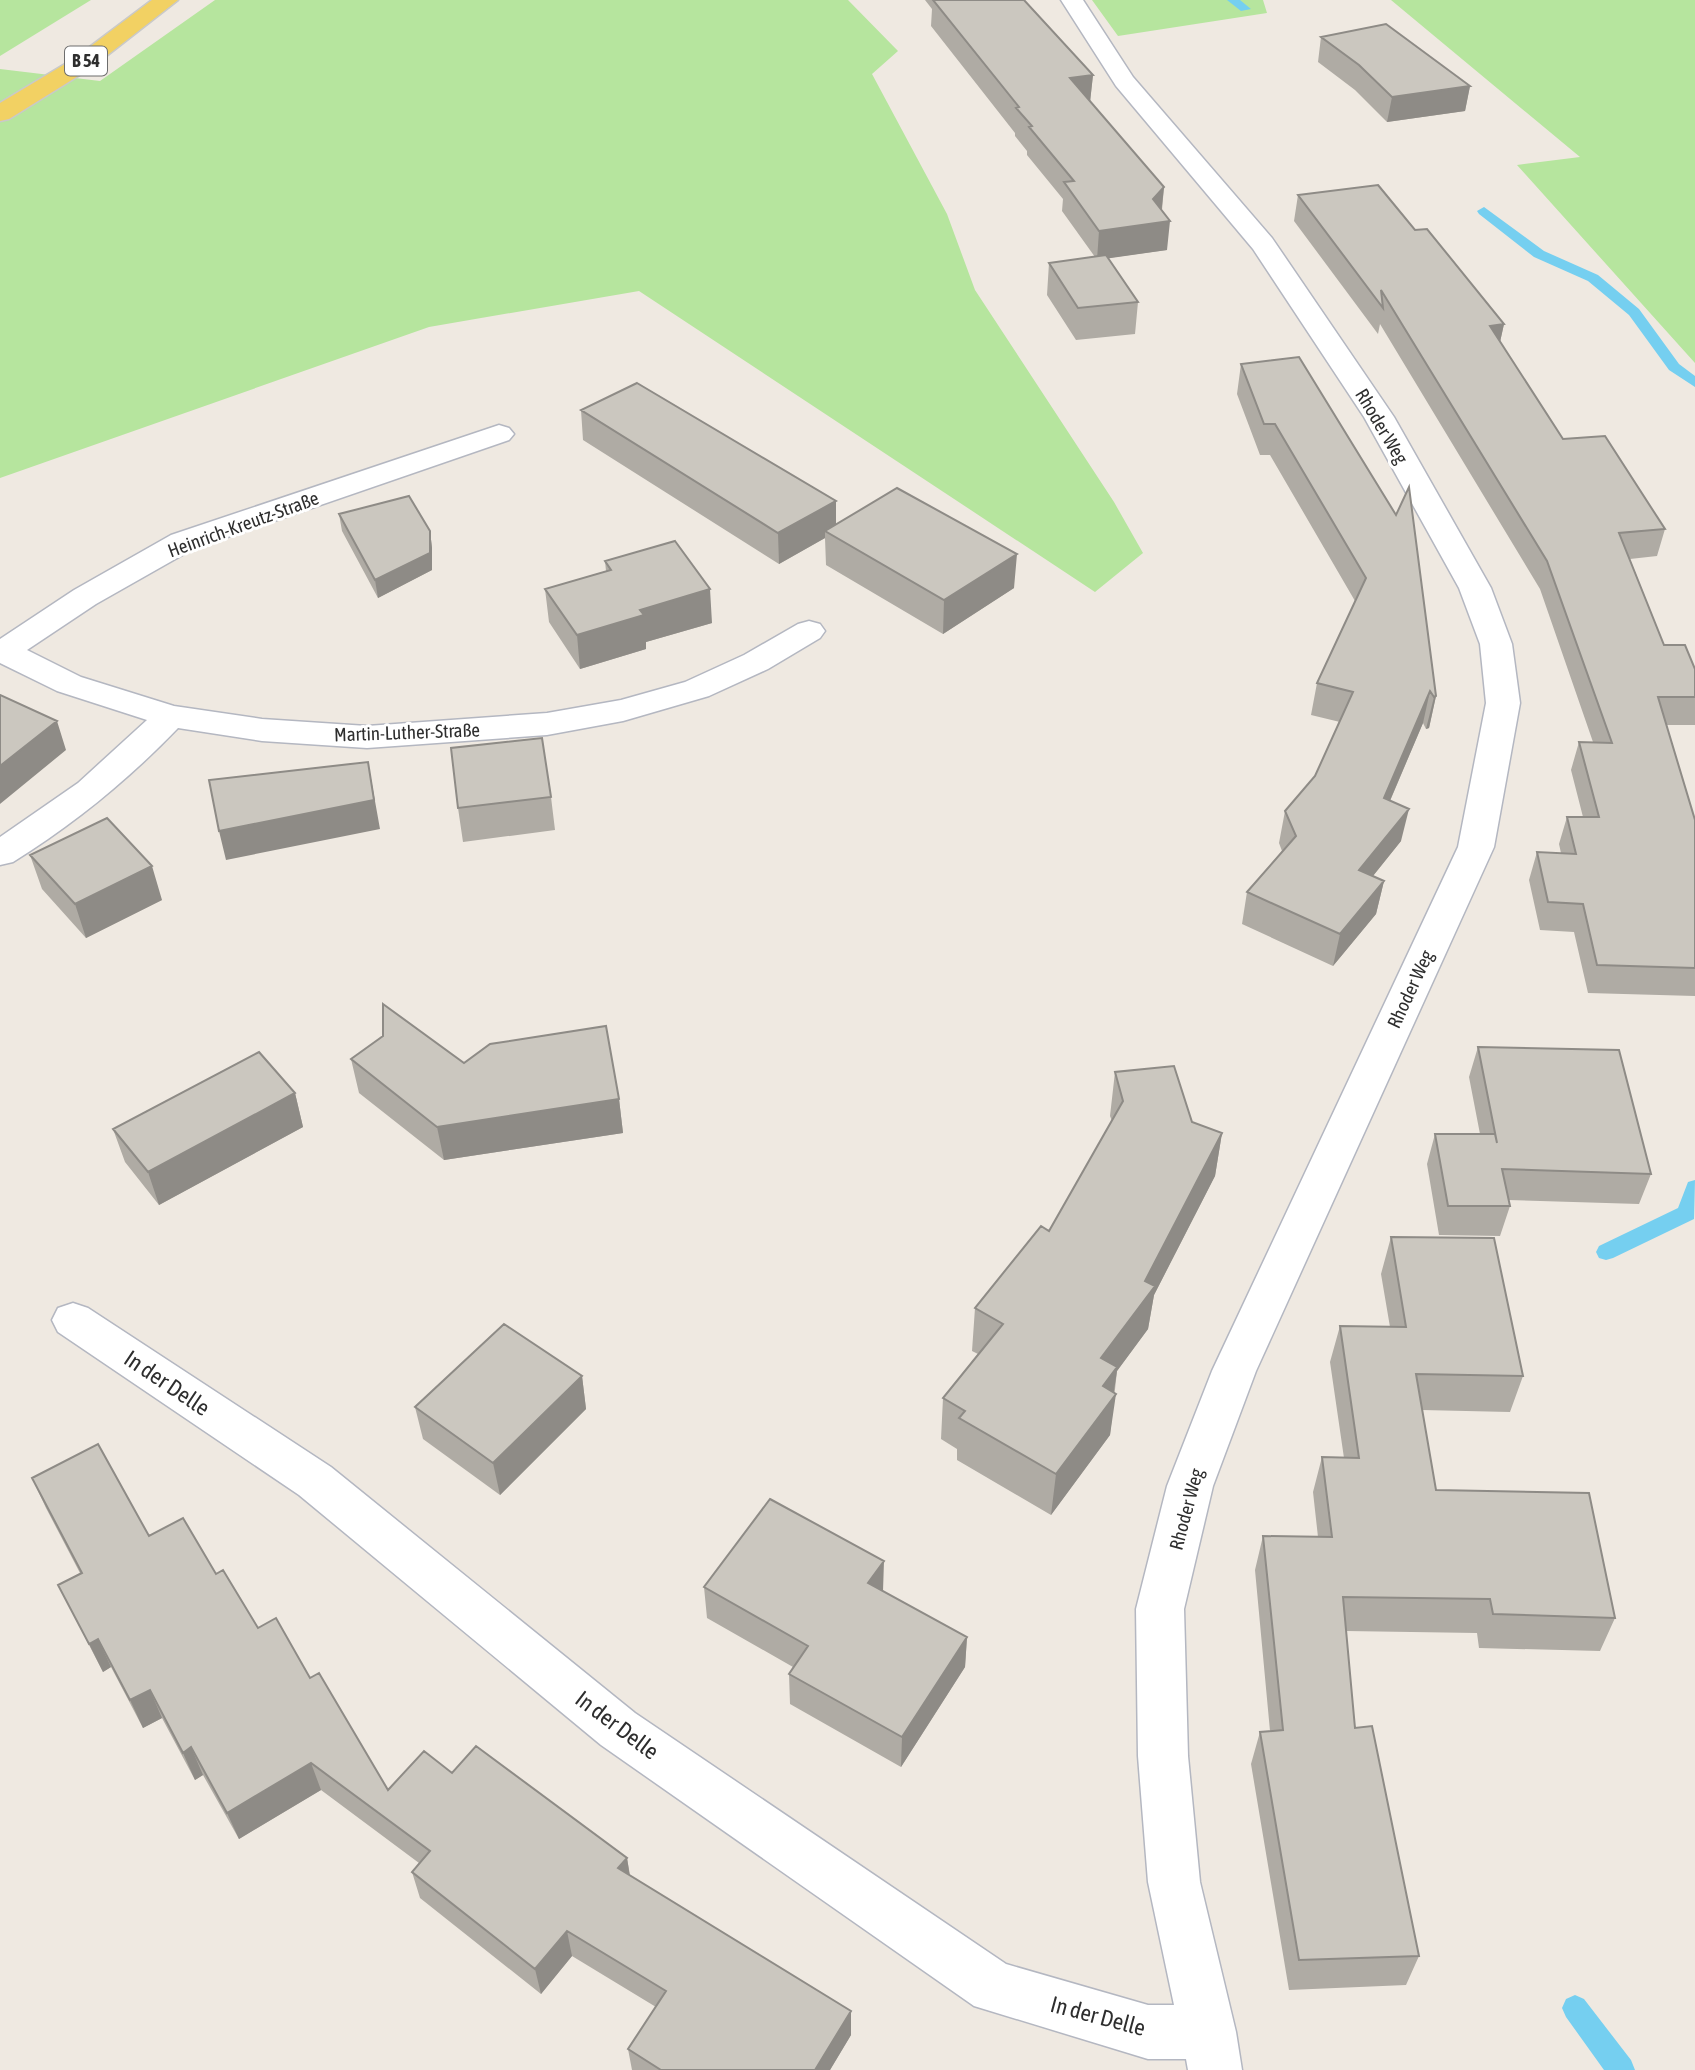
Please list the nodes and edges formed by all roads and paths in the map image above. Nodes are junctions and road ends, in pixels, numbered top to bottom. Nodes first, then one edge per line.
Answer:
1 (167, 0) edge
2 (1072, 0) edge
3 (0, 114) edge
4 (499, 434) dead end
5 (809, 631) dead end
6 (2, 650) edge
7 (170, 716) junction
8 (0, 853) edge
9 (73, 1320) dead end
10 (1212, 2051) edge

1 - 3 main road, B 54
2 - 10 street, Rhoder Weg
4 - 6 street, Heinrich-Kreutz-Straße
5 - 7 street, Martin-Luther-Straße
6 - 7 street, Martin-Luther-Straße
7 - 8 street
9 - 10 street, In der Delle

